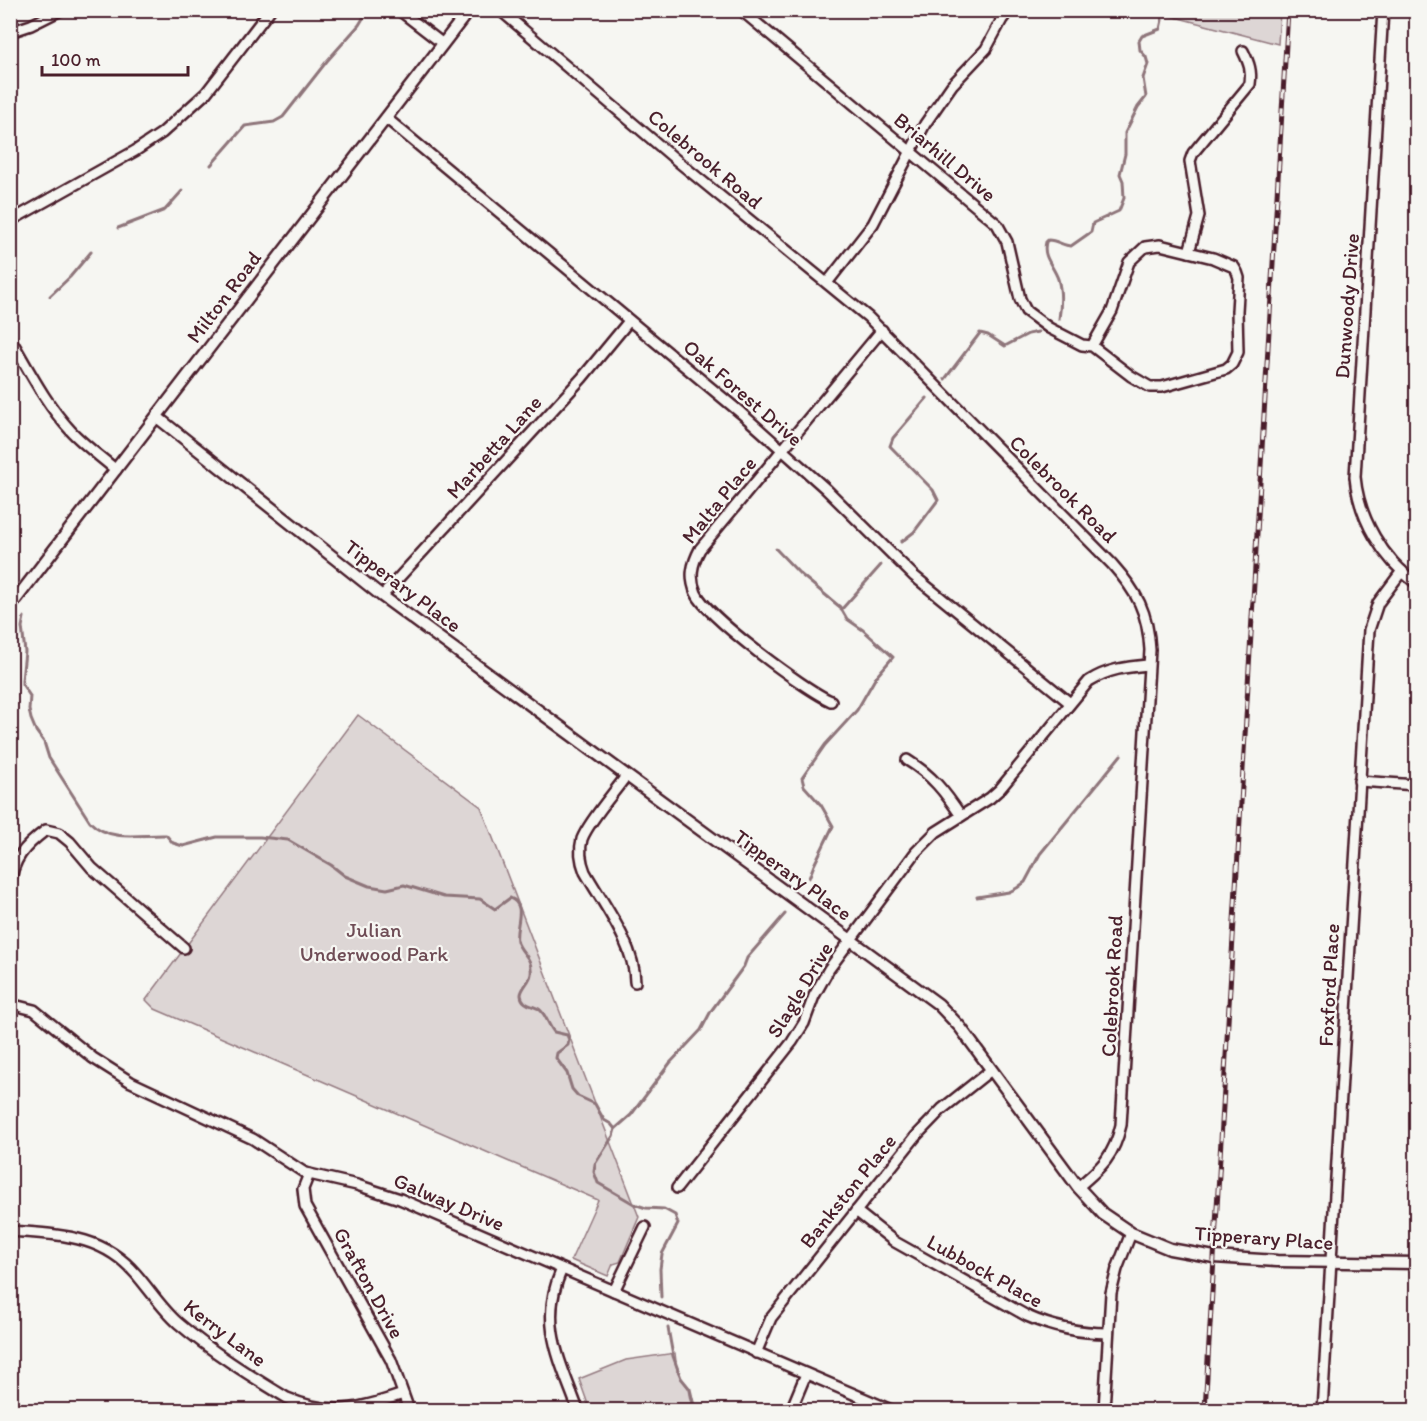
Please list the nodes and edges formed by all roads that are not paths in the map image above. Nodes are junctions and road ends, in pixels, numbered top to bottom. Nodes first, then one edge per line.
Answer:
1 (61, 10) edge
2 (270, 10) edge
3 (399, 10) edge
4 (469, 10) edge
5 (500, 10) edge
6 (741, 10) edge
7 (993, 10) edge
8 (1383, 10) edge
9 (1005, 14) edge
10 (10, 32) edge
11 (443, 44) junction
12 (1243, 51) dead end
13 (386, 118) junction
14 (910, 152) junction
15 (10, 221) edge
16 (1189, 252) junction
17 (827, 283) junction
18 (629, 321) junction
19 (882, 330) junction
20 (10, 338) edge
21 (1092, 346) junction
22 (157, 417) junction
23 (783, 450) junction
24 (116, 470) junction
25 (1402, 571) junction
26 (1416, 583) edge
27 (382, 596) junction
28 (10, 607) edge
29 (1148, 665) junction
30 (831, 701) dead end
31 (1070, 703) junction
32 (907, 760) dead end
33 (626, 776) junction
34 (1359, 781) junction
35 (1416, 785) edge
36 (962, 816) junction
37 (10, 887) edge
38 (851, 941) junction
39 (184, 948) dead end
40 (635, 982) dead end
41 (10, 1004) edge
42 (992, 1070) junction
43 (309, 1174) junction
44 (1078, 1187) junction
45 (677, 1188) dead end
46 (855, 1211) junction
47 (645, 1227) dead end
48 (10, 1231) edge
49 (1131, 1233) junction
50 (1330, 1263) junction
51 (1416, 1263) edge
52 (562, 1269) junction
53 (614, 1291) junction
54 (1108, 1333) junction
55 (756, 1353) junction
56 (806, 1374) junction
57 (403, 1394) junction
58 (409, 1410) edge
59 (578, 1410) edge
60 (791, 1410) edge
61 (891, 1410) edge
62 (1104, 1410) edge
63 (1322, 1410) edge

1 - 10 street
2 - 15 street
3 - 11 street
4 - 11 street, Milton Road
5 - 17 street, Colebrook Road
6 - 14 street, Briarhill Drive
7 - 9 street
8 - 25 street, Dunwoody Drive
9 - 14 street
11 - 13 street, Milton Road
12 - 16 street
13 - 18 street, Oak Forest Drive
13 - 22 street, Milton Road
14 - 17 street
14 - 21 street, Briarhill Drive
16 - 21 street, Briarhill Drive
16 - 21 street, Briarhill Drive
17 - 19 street, Colebrook Road
18 - 23 street, Oak Forest Drive
18 - 27 street, Marbetta Lane
19 - 23 street, Malta Place
19 - 29 street, Colebrook Road
20 - 24 street
22 - 24 street, Milton Road
22 - 27 street, Tipperary Place
23 - 30 street, Malta Place
23 - 31 street, Oak Forest Drive
24 - 28 street, Milton Road
25 - 26 street, Dunwoody Drive
25 - 34 street, Foxford Place
27 - 33 street, Tipperary Place
29 - 31 street, Slagle Drive
29 - 44 street, Colebrook Road
31 - 36 street, Slagle Drive
32 - 36 street
33 - 38 street, Tipperary Place
33 - 40 street
34 - 35 street
34 - 50 street, Foxford Place
36 - 38 street, Slagle Drive
37 - 39 street
38 - 42 street, Tipperary Place
38 - 45 street, Slagle Drive
41 - 43 street, Galway Drive
42 - 44 street, Tipperary Place
42 - 46 street, Bankston Place
43 - 52 street, Galway Drive
43 - 57 street, Grafton Drive
44 - 49 street, Tipperary Place
46 - 54 street, Lubbock Place
46 - 55 street, Bankston Place
47 - 53 street
48 - 57 street, Kerry Lane
49 - 50 street, Tipperary Place
49 - 54 street
50 - 51 street, Tipperary Place
50 - 63 street, Foxford Place
52 - 53 street, Galway Drive
52 - 59 street
53 - 55 street, Galway Drive
54 - 62 street
55 - 56 street, Galway Drive
56 - 60 street
56 - 61 street, Galway Drive
57 - 58 street, Grafton Drive

